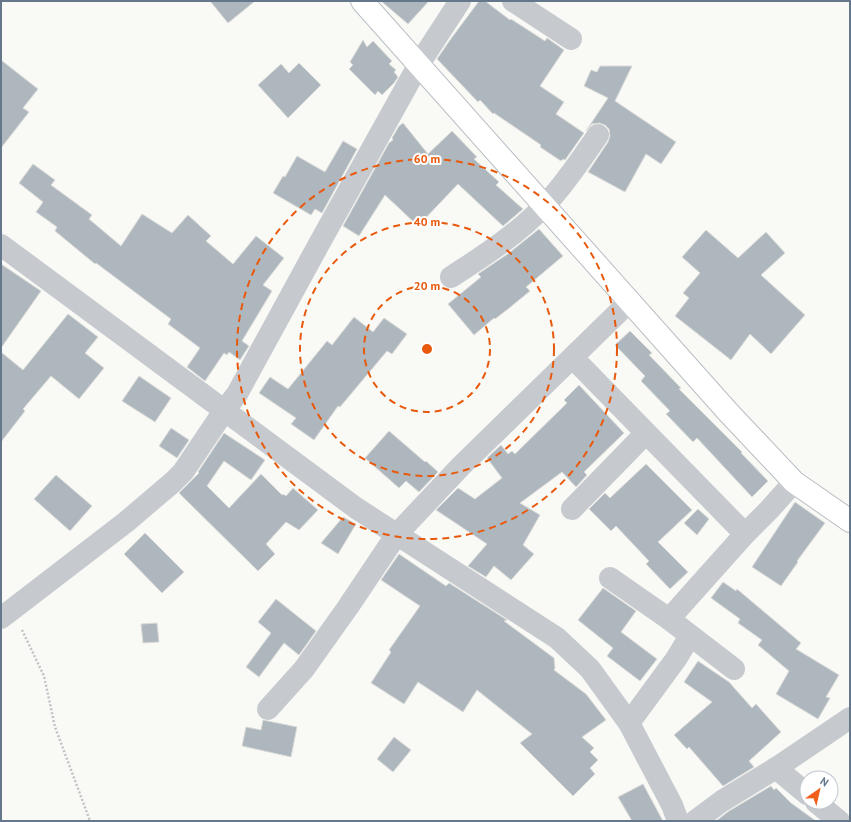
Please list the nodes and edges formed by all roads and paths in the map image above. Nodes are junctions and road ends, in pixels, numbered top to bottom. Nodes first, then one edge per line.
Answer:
1 (362, 1) edge
2 (460, 1) edge
3 (513, 1) edge
4 (571, 39) dead end
5 (419, 64) junction
6 (598, 135) dead end
7 (545, 205) junction
8 (1, 245) edge
9 (451, 277) dead end
10 (630, 301) junction
11 (573, 358) junction
12 (224, 411) junction
13 (646, 433) junction
14 (794, 482) junction
15 (572, 509) dead end
16 (850, 521) edge
17 (397, 534) junction
18 (745, 534) junction
19 (610, 578) dead end
20 (7, 614) edge
21 (669, 620) junction
22 (690, 636) junction
23 (734, 669) dead end
24 (268, 709) dead end
25 (850, 718) edge
26 (629, 723) junction
27 (776, 768) junction
28 (799, 787) edge
29 (826, 810) edge
30 (90, 821) edge
31 (678, 821) edge
32 (695, 821) edge
33 (839, 821) edge

1 - 5 street
2 - 5 street
3 - 4 street
5 - 7 street
5 - 12 street
6 - 7 street
7 - 9 street
7 - 10 street
8 - 12 street
10 - 11 street
10 - 14 street
11 - 13 street
11 - 17 street
12 - 17 street
12 - 20 street
13 - 15 street
13 - 18 street
14 - 16 street
14 - 18 street
17 - 24 street
17 - 26 street
18 - 21 street
19 - 21 street
20 - 30 path
21 - 22 street
22 - 23 street
22 - 26 street
25 - 27 street
26 - 31 street
27 - 28 street
27 - 32 street
29 - 33 street

